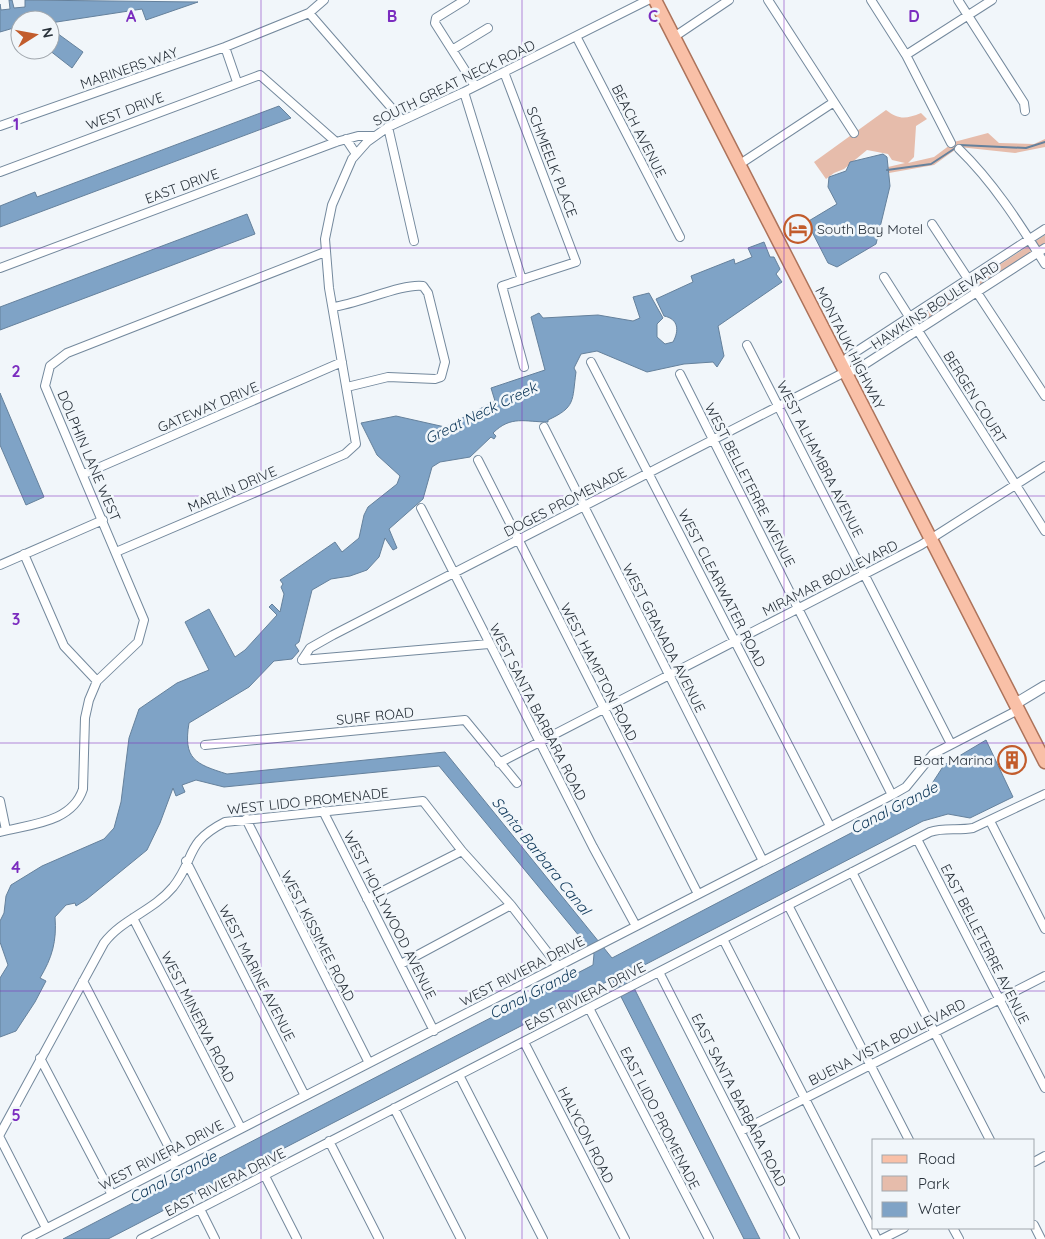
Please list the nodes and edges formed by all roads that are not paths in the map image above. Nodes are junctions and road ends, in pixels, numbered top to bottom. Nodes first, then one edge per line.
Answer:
1 (324, 0) edge
2 (465, 0) edge
3 (648, 0) edge
4 (655, 0) edge
5 (729, 0) edge
6 (768, 0) edge
7 (871, 0) edge
8 (958, 0) edge
9 (992, 0) edge
10 (309, 12) junction
11 (968, 15) junction
12 (488, 28) dead end
13 (576, 36) junction
14 (674, 37) junction
15 (225, 47) junction
16 (452, 50) junction
17 (906, 55) junction
18 (504, 72) junction
19 (237, 82) junction
20 (475, 86) junction
21 (464, 92) junction
22 (834, 102) junction
23 (1025, 111) dead end
24 (402, 120) junction
25 (0, 126) edge
26 (388, 126) junction
27 (854, 133) dead end
28 (374, 136) junction
29 (346, 139) junction
30 (336, 142) junction
31 (951, 143) dead end
32 (959, 149) dead end
33 (356, 154) junction
34 (740, 164) junction
35 (0, 172) edge
36 (932, 224) dead end
37 (1045, 229) edge
38 (680, 237) dead end
39 (1031, 238) junction
40 (414, 241) dead end
41 (1042, 251) edge
42 (325, 252) junction
43 (1045, 264) edge
44 (0, 268) edge
45 (884, 277) dead end
46 (968, 279) junction
47 (522, 280) junction
48 (978, 292) junction
49 (333, 307) junction
50 (910, 317) junction
51 (918, 331) junction
52 (748, 345) dead end
53 (342, 362) junction
54 (591, 362) dead end
55 (524, 367) dead end
56 (844, 372) junction
57 (680, 374) dead end
58 (346, 387) junction
59 (1045, 396) edge
60 (779, 406) junction
61 (544, 426) dead end
62 (713, 440) junction
63 (356, 444) joint
64 (478, 460) dead end
65 (1045, 466) edge
66 (649, 472) junction
67 (84, 474) junction
68 (1015, 485) junction
69 (421, 508) dead end
70 (583, 508) junction
71 (103, 520) junction
72 (1045, 531) edge
73 (932, 539) junction
74 (518, 540) junction
75 (116, 552) junction
76 (24, 554) junction
77 (1, 560) edge
78 (454, 574) junction
79 (865, 574) junction
80 (798, 609) junction
81 (735, 641) junction
82 (489, 644) junction
83 (669, 676) junction
84 (97, 681) junction
85 (1045, 686) edge
86 (1017, 707) junction
87 (604, 709) junction
88 (540, 742) junction
89 (951, 744) junction
90 (205, 745) dead end
91 (1045, 762) edge
92 (499, 763) junction
93 (517, 783) dead end
94 (1045, 794) edge
95 (892, 795) junction
96 (0, 801) edge
97 (324, 812) junction
98 (246, 819) junction
99 (990, 822) junction
100 (830, 826) junction
101 (3, 831) edge
102 (917, 839) junction
103 (462, 851) junction
104 (762, 861) junction
105 (186, 862) junction
106 (852, 872) junction
107 (698, 894) junction
108 (367, 899) junction
109 (511, 905) junction
110 (788, 905) junction
111 (133, 918) junction
112 (636, 926) junction
113 (1045, 929) edge
114 (723, 939) junction
115 (401, 964) junction
116 (558, 966) junction
117 (659, 972) junction
118 (1045, 976) edge
119 (83, 981) junction
120 (999, 999) junction
121 (590, 1008) junction
122 (434, 1030) junction
123 (934, 1032) junction
124 (524, 1042) junction
125 (40, 1058) junction
126 (368, 1064) junction
127 (870, 1065) junction
128 (459, 1075) junction
129 (1045, 1088) edge
130 (305, 1096) junction
131 (806, 1098) junction
132 (394, 1108) junction
133 (241, 1128) junction
134 (741, 1131) junction
135 (0, 1134) edge
136 (0, 1138) edge
137 (908, 1139) edge
138 (989, 1139) edge
139 (329, 1142) junction
140 (176, 1162) junction
141 (265, 1176) junction
142 (112, 1194) junction
143 (200, 1209) junction
144 (1035, 1227) edge
145 (46, 1228) junction
146 (902, 1229) edge
147 (26, 1239) edge
148 (141, 1239) edge
149 (215, 1239) edge
150 (297, 1239) edge
151 (379, 1239) edge
152 (461, 1239) edge
153 (543, 1239) edge
154 (625, 1239) edge
155 (709, 1239) edge
156 (795, 1239) edge
157 (877, 1239) edge
158 (882, 1239) edge
159 (1041, 1239) edge

1 - 10 street, MARINERS WAY
2 - 16 street
3 - 13 street, SOUTH GREAT NECK ROAD
4 - 14 main road, MONTAUK HIGHWAY
5 - 14 street
6 - 22 street
7 - 17 street
8 - 11 street
9 - 11 street
10 - 15 street, MARINERS WAY
10 - 24 street
11 - 17 street
11 - 23 street
12 - 16 street
13 - 18 street, SOUTH GREAT NECK ROAD
13 - 38 street, BEACH AVENUE
14 - 34 main road, MONTAUK HIGHWAY
15 - 19 street
15 - 25 street, MARINERS WAY
16 - 20 street
17 - 31 street
18 - 20 street, SOUTH GREAT NECK ROAD
18 - 47 street, SCHMEELK PLACE
19 - 30 street, WEST DRIVE
19 - 35 street, WEST DRIVE
20 - 21 street, SOUTH GREAT NECK ROAD
21 - 24 street, SOUTH GREAT NECK ROAD
21 - 47 street
22 - 27 street
22 - 34 street
24 - 26 street, SOUTH GREAT NECK ROAD
26 - 28 street, SOUTH GREAT NECK ROAD
26 - 40 street
28 - 29 street, EAST DRIVE
28 - 33 street, SOUTH GREAT NECK ROAD
29 - 30 street, EAST DRIVE
29 - 33 street
30 - 44 street, EAST DRIVE
32 - 39 street
33 - 42 street, SOUTH GREAT NECK ROAD
34 - 56 main road, MONTAUK HIGHWAY
36 - 46 street
37 - 39 street, HAWKINS BOULEVARD
39 - 41 street
39 - 46 street, HAWKINS BOULEVARD
41 - 43 street
41 - 48 street, HAWKINS BOULEVARD
42 - 49 street, SOUTH GREAT NECK ROAD
42 - 67 street, DOLPHIN LANE WEST
45 - 50 street, BERGEN COURT
46 - 48 street
46 - 50 street, HAWKINS BOULEVARD
47 - 55 street
48 - 51 street, HAWKINS BOULEVARD
48 - 59 street
49 - 53 street, SOUTH GREAT NECK ROAD
49 - 58 street
50 - 51 street, BERGEN COURT
50 - 56 street, HAWKINS BOULEVARD
51 - 56 street, HAWKINS BOULEVARD
51 - 68 street, BERGEN COURT
52 - 60 street, WEST ALHAMBRA AVENUE
53 - 58 street, SOUTH GREAT NECK ROAD
53 - 67 street, GATEWAY DRIVE
54 - 66 street, WEST CLEARWATER ROAD
56 - 60 street, DOGES PROMENADE
56 - 73 main road, MONTAUK HIGHWAY
57 - 62 street, WEST BELLETERRE AVENUE
58 - 63 street, SOUTH GREAT NECK ROAD
60 - 62 street, DOGES PROMENADE
60 - 79 street, WEST ALHAMBRA AVENUE
61 - 70 street, WEST GRANADA AVENUE
62 - 66 street, DOGES PROMENADE
62 - 80 street, WEST BELLETERRE AVENUE
63 - 75 street, MARLIN DRIVE
64 - 74 street, WEST HAMPTON ROAD
65 - 68 street, MIRAMAR BOULEVARD
66 - 70 street, DOGES PROMENADE
66 - 81 street, WEST CLEARWATER ROAD
67 - 71 street, DOLPHIN LANE WEST
68 - 72 street, BERGEN COURT
68 - 73 street, MIRAMAR BOULEVARD
69 - 78 street, WEST SANTA BARBARA ROAD
70 - 74 street, DOGES PROMENADE
70 - 83 street, WEST GRANADA AVENUE
71 - 75 street, DOLPHIN LANE WEST
71 - 76 street
73 - 79 street, MIRAMAR BOULEVARD
73 - 86 main road, MONTAUK HIGHWAY
74 - 78 street, DOGES PROMENADE
74 - 87 street, WEST HAMPTON ROAD
75 - 84 street, DOLPHIN LANE WEST
76 - 77 street
76 - 84 street
78 - 82 street, WEST SANTA BARBARA ROAD
78 - 82 street, DOGES PROMENADE
79 - 80 street, MIRAMAR BOULEVARD
79 - 89 street, WEST ALHAMBRA AVENUE
80 - 81 street, MIRAMAR BOULEVARD
80 - 95 street, WEST BELLETERRE AVENUE
81 - 83 street, MIRAMAR BOULEVARD
81 - 100 street, WEST CLEARWATER ROAD
82 - 88 street, WEST SANTA BARBARA ROAD
83 - 87 street, MIRAMAR BOULEVARD
83 - 104 street, WEST GRANADA AVENUE
84 - 101 street
85 - 86 street
86 - 89 street, WEST RIVIERA DRIVE
86 - 91 main road, MONTAUK HIGHWAY
87 - 88 street, MIRAMAR BOULEVARD
87 - 107 street, WEST HAMPTON ROAD
88 - 92 street, MIRAMAR BOULEVARD
88 - 112 street, WEST SANTA BARBARA ROAD
89 - 95 street, WEST RIVIERA DRIVE
90 - 92 street, SURF ROAD
92 - 93 street, SURF ROAD
94 - 99 street, EAST RIVIERA DRIVE
95 - 100 street, WEST RIVIERA DRIVE
96 - 101 street
97 - 98 street, WEST LIDO PROMENADE
97 - 103 street, WEST LIDO PROMENADE
97 - 108 street, WEST HOLLYWOOD AVENUE
98 - 105 street, WEST LIDO PROMENADE
98 - 126 street, WEST KISSIMEE ROAD
99 - 102 street, EAST RIVIERA DRIVE
99 - 113 street
100 - 104 street, WEST RIVIERA DRIVE
102 - 106 street, EAST RIVIERA DRIVE
102 - 120 street, EAST BELLETERRE AVENUE
103 - 108 street
103 - 109 street, WEST LIDO PROMENADE
104 - 107 street, WEST RIVIERA DRIVE
105 - 111 street, WEST LIDO PROMENADE
105 - 130 street, WEST MARINE AVENUE
106 - 110 street, EAST RIVIERA DRIVE
106 - 123 street
107 - 112 street, WEST RIVIERA DRIVE
108 - 115 street, WEST HOLLYWOOD AVENUE
109 - 115 street
109 - 116 street, WEST LIDO PROMENADE
110 - 114 street, EAST RIVIERA DRIVE
110 - 127 street
111 - 119 street, WEST LIDO PROMENADE
111 - 133 street, WEST MINERVA ROAD
112 - 116 street, WEST RIVIERA DRIVE
114 - 117 street, EAST RIVIERA DRIVE
114 - 131 street
115 - 122 street, WEST HOLLYWOOD AVENUE
116 - 122 street, WEST RIVIERA DRIVE
117 - 121 street, EAST RIVIERA DRIVE
117 - 134 street, EAST SANTA BARBARA ROAD
118 - 120 street, BUENA VISTA BOULEVARD
119 - 125 street, WEST LIDO PROMENADE
119 - 140 street
120 - 123 street, BUENA VISTA BOULEVARD
120 - 129 street, EAST BELLETERRE AVENUE
121 - 124 street, EAST RIVIERA DRIVE
121 - 155 street, EAST LIDO PROMENADE
122 - 126 street, WEST RIVIERA DRIVE
123 - 127 street, BUENA VISTA BOULEVARD
123 - 138 street
124 - 128 street, EAST RIVIERA DRIVE
124 - 154 street, HALYCON ROAD
125 - 135 street, WEST LIDO PROMENADE
125 - 142 street
126 - 130 street, WEST RIVIERA DRIVE
127 - 131 street, BUENA VISTA BOULEVARD
127 - 137 street
128 - 132 street, EAST RIVIERA DRIVE
128 - 153 street
130 - 133 street, WEST RIVIERA DRIVE
131 - 134 street, BUENA VISTA BOULEVARD
131 - 157 street
132 - 139 street, EAST RIVIERA DRIVE
132 - 152 street
133 - 140 street, WEST RIVIERA DRIVE
134 - 156 street, EAST SANTA BARBARA ROAD
136 - 145 street
139 - 141 street, EAST RIVIERA DRIVE
139 - 151 street
140 - 142 street, WEST RIVIERA DRIVE
141 - 143 street, EAST RIVIERA DRIVE
141 - 150 street
142 - 145 street, WEST RIVIERA DRIVE
143 - 148 street, EAST RIVIERA DRIVE
143 - 149 street
144 - 159 street
145 - 147 street, WEST RIVIERA DRIVE
146 - 158 street

